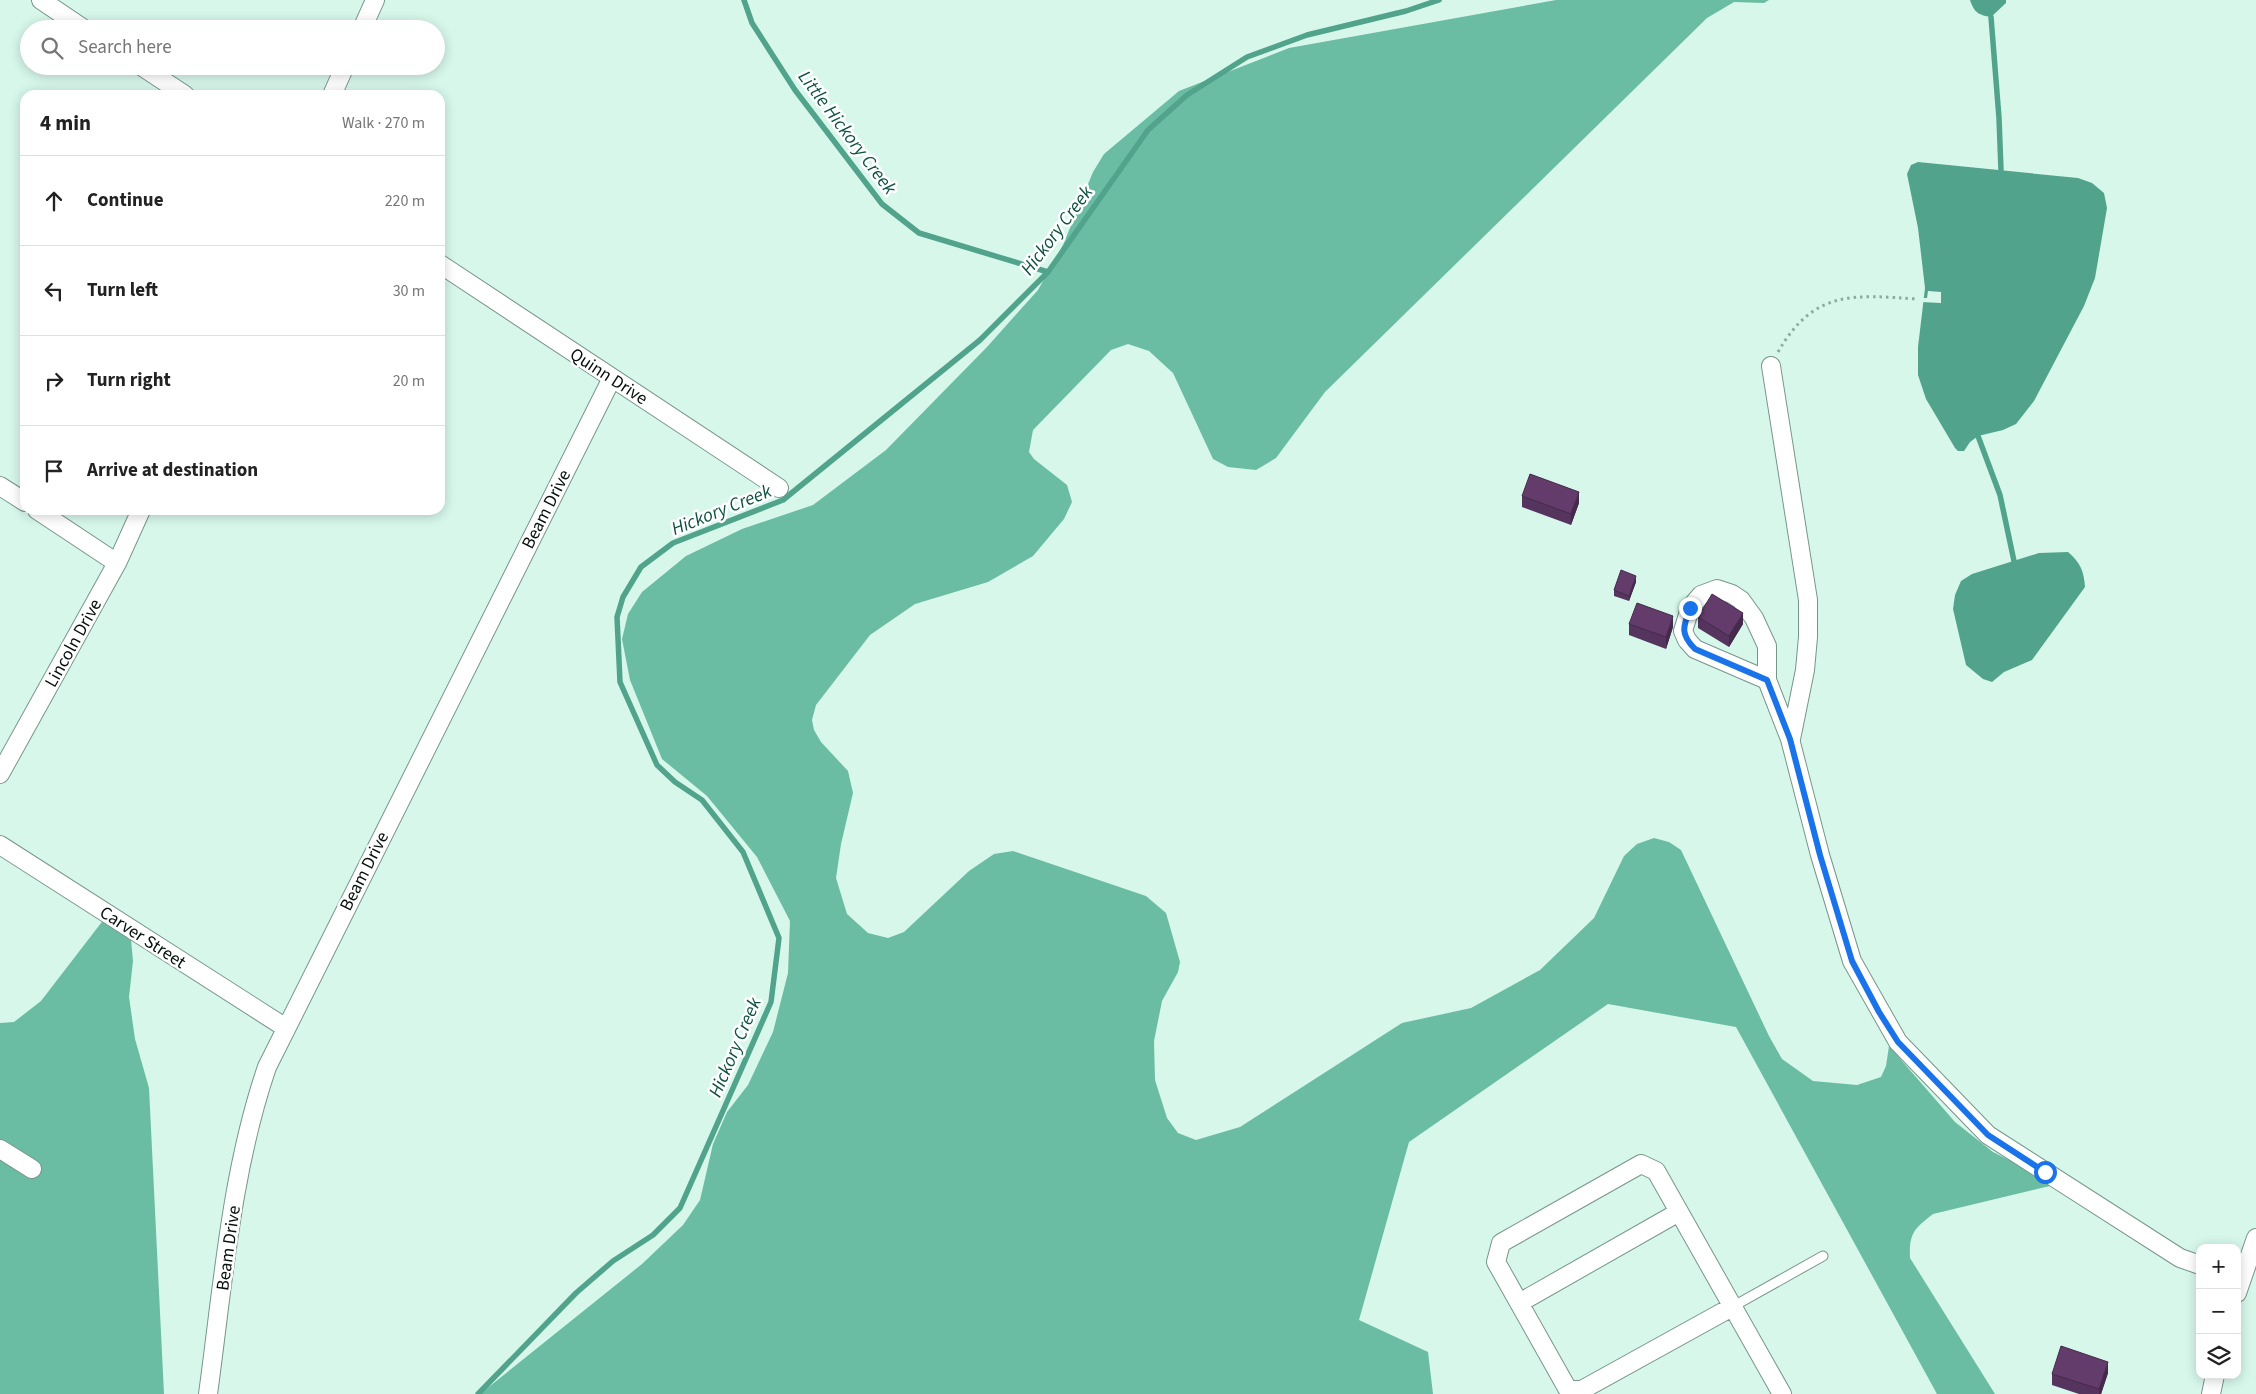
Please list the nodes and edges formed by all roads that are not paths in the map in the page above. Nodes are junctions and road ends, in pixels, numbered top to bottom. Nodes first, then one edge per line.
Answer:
1 (41, 0) edge
2 (375, 0) edge
3 (71, 20) edge
4 (366, 20) edge
5 (155, 75) edge
6 (342, 75) edge
7 (177, 90) edge
8 (334, 90) edge
9 (445, 267) edge
10 (1771, 366) road end
11 (612, 378) junction
12 (0, 486) edge
13 (779, 488) dead end
14 (20, 499) edge
15 (45, 515) edge
16 (139, 515) edge
17 (117, 563) junction
18 (1767, 680) junction
19 (1790, 739) junction
20 (0, 774) edge
21 (0, 846) edge
22 (286, 1028) junction
23 (0, 1149) edge
24 (32, 1170) dead end
25 (1679, 1212) junction
26 (2256, 1238) edge
27 (1823, 1256) dead end
28 (2196, 1264) edge
29 (2241, 1279) edge
30 (1519, 1303) junction
31 (1732, 1307) junction
32 (2214, 1379) edge
33 (208, 1394) edge
34 (1782, 1394) edge
35 (2211, 1394) edge

1 - 3 street
2 - 4 street
5 - 7 street
6 - 8 street
9 - 11 street, Quinn Drive
10 - 19 street
11 - 13 street, Quinn Drive
11 - 22 street, Beam Drive
12 - 14 street
15 - 17 street
16 - 17 street, Lincoln Drive
17 - 20 street, Lincoln Drive
18 - 18 street
18 - 19 street
19 - 28 street
21 - 22 street, Carver Street
22 - 33 street, Beam Drive
23 - 24 street
25 - 30 street
25 - 30 street
25 - 31 street
26 - 29 street
27 - 31 lane
30 - 31 street
31 - 34 street
32 - 35 street

